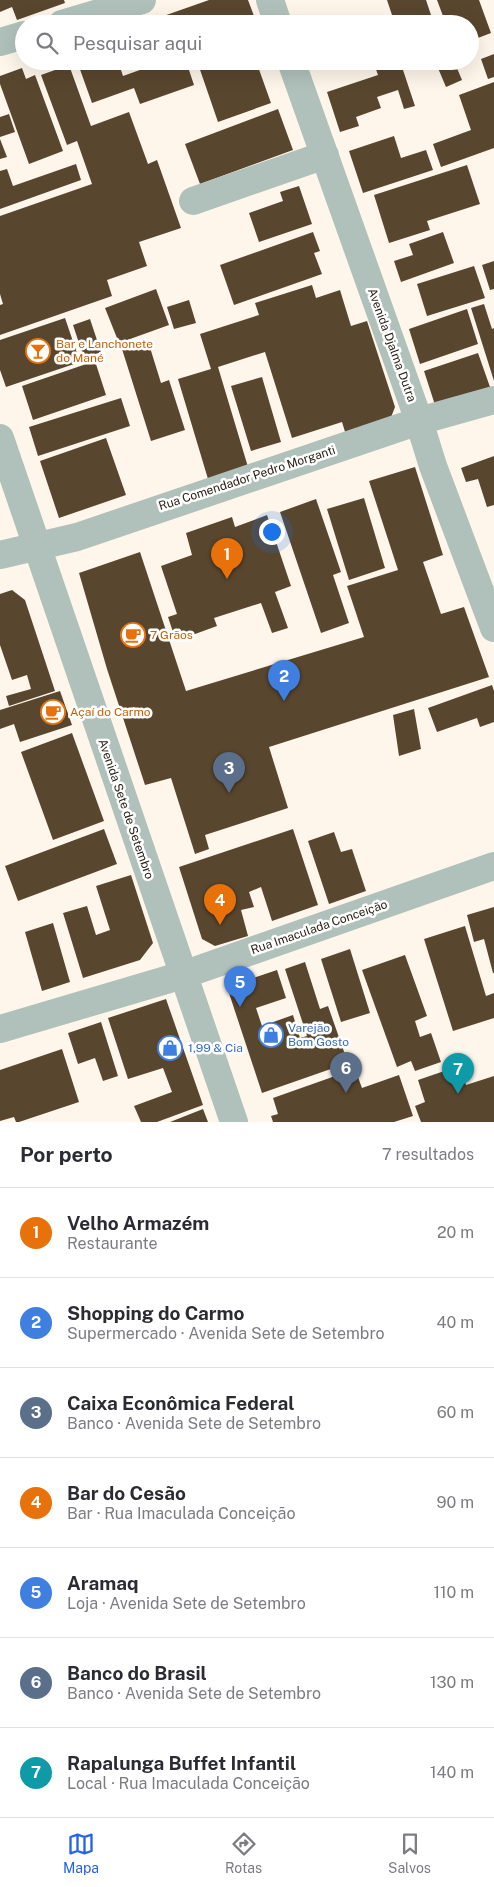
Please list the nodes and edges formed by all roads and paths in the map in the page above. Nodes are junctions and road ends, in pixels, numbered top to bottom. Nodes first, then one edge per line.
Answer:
1 (142, 0) edge
2 (270, 0) edge
3 (92, 15) edge
4 (275, 15) edge
5 (15, 38) edge
6 (0, 42) edge
7 (295, 70) edge
8 (325, 155) junction
9 (193, 202) dead end
10 (494, 400) edge
11 (419, 421) junction
12 (0, 438) edge
13 (37, 546) junction
14 (0, 555) edge
15 (494, 628) edge
16 (494, 866) edge
17 (183, 975) junction
18 (0, 1029) edge
19 (234, 1122) edge

1 - 3 street
2 - 4 street
5 - 6 street
7 - 8 street, Avenida Djalma Dutra
8 - 9 street
8 - 11 street, Avenida Djalma Dutra
10 - 11 street, Rua Comendador Pedro Morganti
11 - 13 street, Rua Comendador Pedro Morganti
11 - 15 street, Avenida Djalma Dutra
12 - 13 street, Avenida Sete de Setembro
13 - 14 street, Rua Comendador Pedro Morganti
13 - 17 street, Avenida Sete de Setembro
16 - 17 street, Rua Imaculada Conceição
17 - 18 street, Rua Imaculada Conceição
17 - 19 street, Avenida Sete de Setembro

